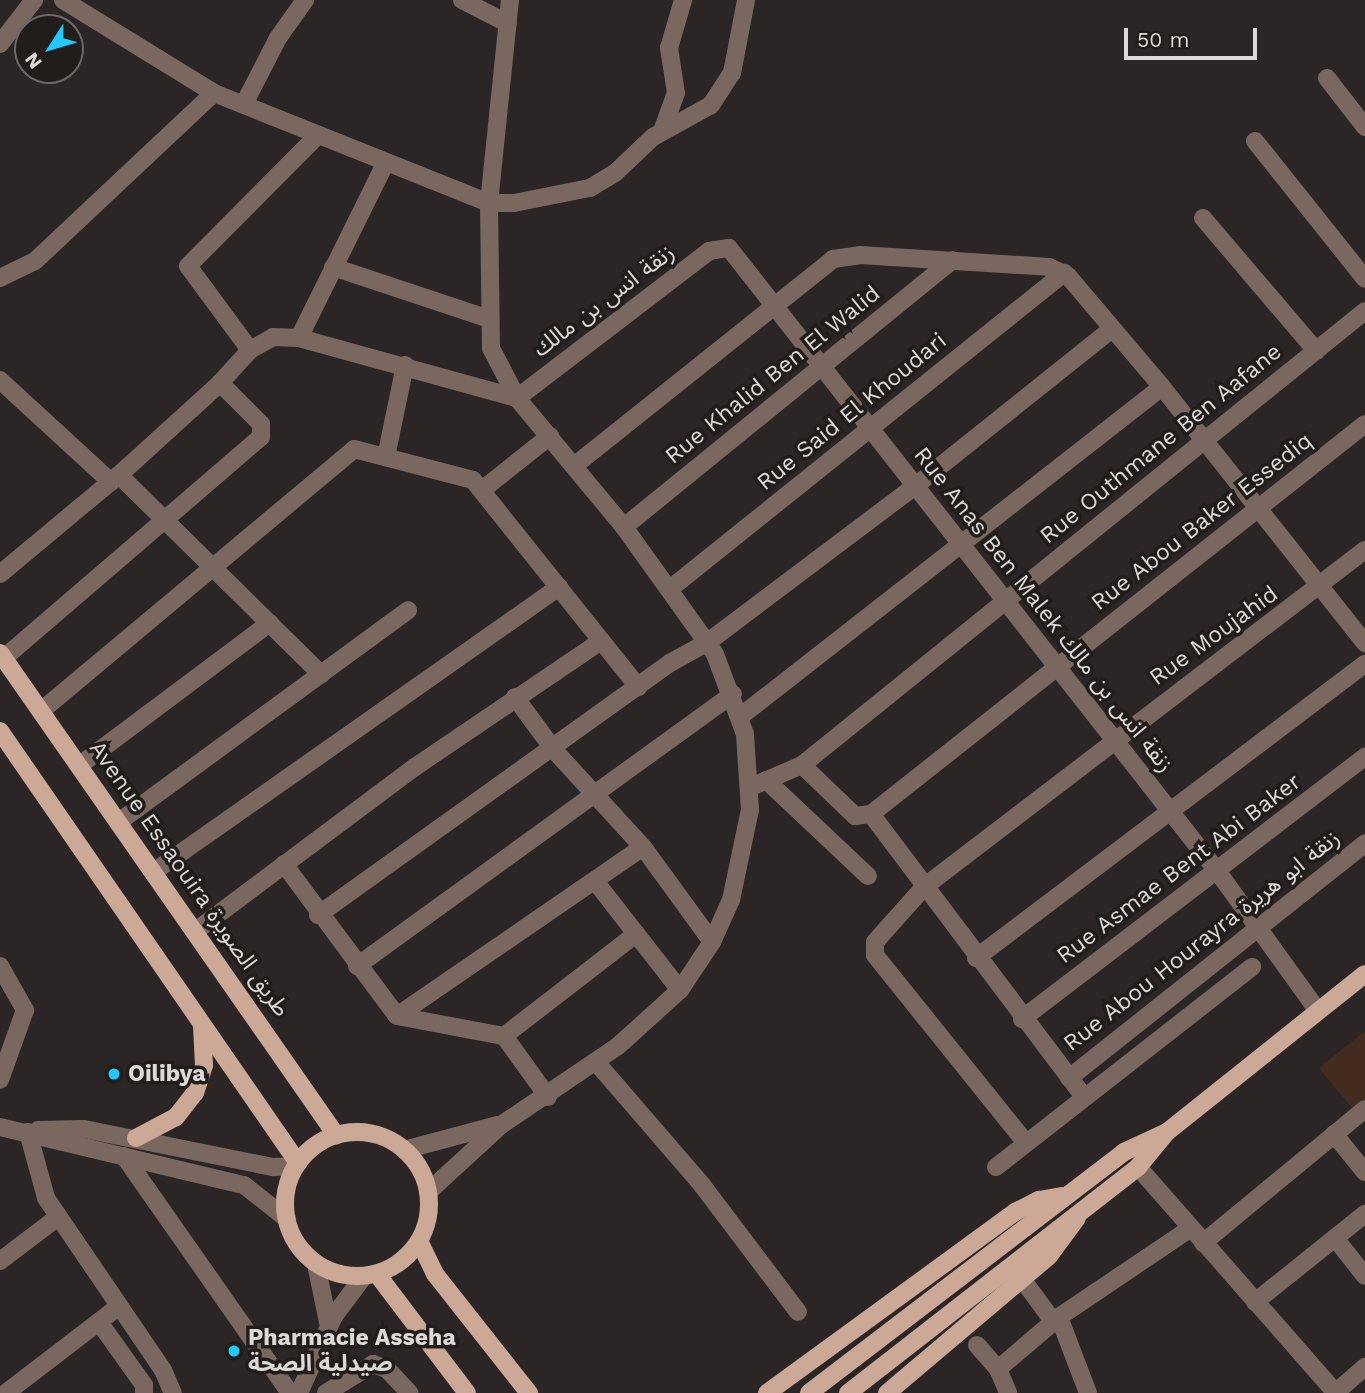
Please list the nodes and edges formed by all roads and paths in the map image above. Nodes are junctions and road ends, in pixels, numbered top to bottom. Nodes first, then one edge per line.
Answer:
1 (34, 0) edge
2 (63, 0) edge
3 (305, 0) edge
4 (462, 0) edge
5 (510, 0) edge
6 (683, 0) edge
7 (746, 0) edge
8 (507, 23) junction
9 (0, 44) edge
10 (1327, 78) dead end
11 (214, 93) junction
12 (244, 104) junction
13 (1365, 127) edge
14 (662, 131) junction
15 (317, 136) junction
16 (1255, 141) dead end
17 (385, 164) junction
18 (489, 203) junction
19 (1203, 218) dead end
20 (722, 246) joint
21 (952, 260) junction
22 (333, 267) junction
23 (1064, 272) junction
24 (0, 278) edge
25 (1365, 279) edge
26 (773, 307) junction
27 (1365, 312) edge
28 (489, 319) junction
29 (1112, 329) junction
30 (299, 338) junction
31 (250, 350) junction
32 (1315, 351) junction
33 (405, 365) junction
34 (821, 368) junction
35 (0, 380) edge
36 (220, 383) junction
37 (1162, 387) junction
38 (517, 398) junction
39 (1365, 424) edge
40 (870, 430) junction
41 (550, 436) junction
42 (1202, 439) junction
43 (386, 457) junction
44 (575, 467) junction
45 (115, 478) junction
46 (914, 487) junction
47 (482, 490) junction
48 (1260, 510) junction
49 (166, 521) junction
50 (624, 527) junction
51 (958, 542) junction
52 (1365, 550) edge
53 (211, 565) junction
54 (0, 574) edge
55 (559, 587) junction
56 (1322, 587) junction
57 (671, 589) junction
58 (1006, 603) junction
59 (408, 610) dead end
60 (270, 623) junction
61 (601, 641) junction
62 (708, 642) junction
63 (1365, 643) edge
64 (2, 655) edge
65 (1365, 664) edge
66 (1057, 667) junction
67 (321, 674) junction
68 (638, 687) junction
69 (733, 694) junction
70 (515, 697) junction
71 (41, 711) junction
72 (741, 716) junction
73 (0, 731) edge
74 (1114, 739) junction
75 (554, 750) junction
76 (1365, 757) edge
77 (80, 765) junction
78 (802, 765) junction
79 (759, 783) junction
80 (596, 794) junction
81 (872, 814) junction
82 (1172, 814) junction
83 (120, 821) junction
84 (1365, 843) edge
85 (643, 848) junction
86 (284, 864) junction
87 (155, 871) junction
88 (1219, 872) junction
89 (868, 876) dead end
90 (595, 881) junction
91 (924, 887) junction
92 (318, 915) junction
93 (1258, 928) junction
94 (197, 930) junction
95 (636, 934) junction
96 (712, 942) junction
97 (976, 958) junction
98 (0, 966) edge
99 (356, 966) junction
100 (1252, 967) dead end
101 (1365, 974) edge
102 (680, 989) junction
103 (1318, 1011) junction
104 (397, 1016) junction
105 (1022, 1019) junction
106 (200, 1020) junction
107 (505, 1036) junction
108 (596, 1062) junction
109 (1069, 1078) junction
110 (0, 1080) edge
111 (548, 1097) junction
112 (1084, 1097) junction
113 (1365, 1110) edge
114 (501, 1125) junction
115 (0, 1127) edge
116 (28, 1132) junction
117 (1167, 1132) junction
118 (1334, 1134) junction
119 (336, 1135) junction
120 (136, 1138) junction
121 (1026, 1143) junction
122 (404, 1150) junction
123 (124, 1156) junction
124 (297, 1164) junction
125 (996, 1167) dead end
126 (1138, 1167) junction
127 (1365, 1172) edge
128 (428, 1192) junction
129 (1065, 1196) junction
130 (1081, 1210) junction
131 (1365, 1213) edge
132 (58, 1217) junction
133 (287, 1219) junction
134 (1191, 1228) junction
135 (1335, 1238) junction
136 (419, 1241) junction
137 (1203, 1243) junction
138 (0, 1261) edge
139 (316, 1264) junction
140 (371, 1275) junction
141 (1365, 1276) edge
142 (1028, 1287) dead end
143 (1255, 1302) junction
144 (118, 1307) junction
145 (799, 1312) dead end
146 (1056, 1319) junction
147 (99, 1322) junction
148 (329, 1328) junction
149 (977, 1345) dead end
150 (1365, 1367) edge
151 (998, 1369) junction
152 (6, 1393) edge
153 (144, 1393) edge
154 (173, 1393) edge
155 (290, 1393) edge
156 (299, 1393) edge
157 (326, 1393) edge
158 (409, 1393) edge
159 (467, 1393) edge
160 (529, 1393) edge
161 (767, 1393) edge
162 (809, 1393) edge
163 (848, 1393) edge
164 (887, 1393) edge
165 (1008, 1393) edge
166 (1088, 1393) edge
167 (1336, 1393) edge

1 - 9 street
2 - 11 street
3 - 12 street
4 - 8 street
5 - 8 street
6 - 14 street
7 - 14 street
8 - 18 street
10 - 13 street
11 - 12 street
11 - 24 street
12 - 15 street
14 - 18 street
15 - 17 street
15 - 31 street
16 - 25 street
17 - 18 street
17 - 22 street
18 - 28 street
19 - 32 street
20 - 26 street, Rue Anas Ben Malek زنقة انس بن مالك
20 - 38 street, زنقة انس بن مالك
21 - 23 street
21 - 26 street
21 - 34 street, Rue Khalid Ben El Walid
22 - 28 street
22 - 30 street
23 - 29 street
23 - 40 street, Rue Said El Khoudari
26 - 34 street, Rue Anas Ben Malek زنقة انس بن مالك
26 - 44 street
27 - 32 street, Rue Outhmane Ben Aafane
28 - 38 street
29 - 37 street
29 - 46 street
30 - 31 street
30 - 33 street
31 - 36 street
32 - 42 street, Rue Outhmane Ben Aafane
33 - 38 street
33 - 43 street
34 - 40 street, Rue Anas Ben Malek زنقة انس بن مالك
34 - 50 street, Rue Khalid Ben El Walid
35 - 45 street
36 - 45 street
36 - 49 street
37 - 42 street
37 - 51 street
38 - 41 street
39 - 48 street, Rue Abou Baker Essediq
40 - 46 street, Rue Anas Ben Malek زنقة انس بن مالك
40 - 57 street, Rue Said El Khoudari
41 - 44 street
41 - 47 street
42 - 48 street
42 - 58 street, Rue Outhmane Ben Aafane
43 - 47 street
43 - 53 street
44 - 50 street
45 - 49 street
45 - 54 street
46 - 51 street, Rue Anas Ben Malek زنقة انس بن مالك
46 - 62 street
47 - 55 street
48 - 56 street
48 - 66 street, Rue Abou Baker Essediq
49 - 53 street
49 - 64 street
50 - 57 street
51 - 58 street, Rue Anas Ben Malek زنقة انس بن مالك
51 - 72 street
52 - 56 street, Rue Moujahid
53 - 60 street
53 - 71 street
55 - 61 street
55 - 87 street
56 - 63 street
56 - 74 street, Rue Moujahid
57 - 62 street
58 - 66 street, Rue Anas Ben Malek زنقة انس بن مالك
58 - 78 street, Rue Outhmane Ben Aafane
59 - 67 street
60 - 67 street
60 - 77 street
61 - 68 street
61 - 70 street
62 - 68 street
62 - 69 street
64 - 71 main road, Avenue Essaouira طريق الصويرة
65 - 82 street
66 - 74 street, Rue Anas Ben Malek زنقة انس بن مالك
66 - 81 street, Rue Abou Baker Essediq
67 - 83 street
68 - 75 street
69 - 72 street
69 - 80 street
70 - 75 street
70 - 86 street
71 - 77 main road, Avenue Essaouira طريق الصويرة
72 - 79 street
73 - 106 main road
74 - 82 street, Rue Anas Ben Malek زنقة انس بن مالك
74 - 91 street, Rue Moujahid
75 - 80 street
75 - 92 street
76 - 88 street, Rue Asmae Bent Abi Baker
77 - 83 main road, Avenue Essaouira طريق الصويرة
78 - 79 street, Rue Outhmane Ben Aafane
78 - 81 street
79 - 89 street
79 - 96 street
80 - 85 street
80 - 99 street
81 - 91 street
82 - 88 street, Rue Anas Ben Malek زنقة انس بن مالك
82 - 97 street
83 - 87 main road, Avenue Essaouira طريق الصويرة
84 - 93 street, Rue Abou Hourayra زنقة ابو هريرة
85 - 90 street
85 - 96 street
86 - 92 street
86 - 94 street
87 - 94 main road, Avenue Essaouira طريق الصويرة
88 - 93 street, Rue Anas Ben Malek زنقة انس بن مالك
88 - 105 street, Rue Asmae Bent Abi Baker
90 - 95 street
90 - 104 street
91 - 97 street
91 - 121 street, Rue Moujahid
92 - 99 street
93 - 103 street, Rue Anas Ben Malek زنقة انس بن مالك
93 - 109 street, Rue Abou Hourayra زنقة ابو هريرة
94 - 119 main road, Avenue Essaouira طريق الصويرة
95 - 102 street
95 - 107 street
96 - 102 street
97 - 105 street
98 - 110 street
99 - 104 street
100 - 112 street
101 - 103 main road
102 - 108 street
103 - 117 main road
104 - 107 street
105 - 109 street
106 - 120 main road
106 - 124 main road
107 - 111 street
108 - 111 street
108 - 145 street
109 - 112 street
111 - 114 street
112 - 121 street
113 - 118 street
114 - 122 street
114 - 128 street
115 - 116 street
116 - 120 street
116 - 123 street
116 - 132 street
117 - 126 main road
117 - 129 main road
118 - 127 street
118 - 137 street
119 - 122 main road
119 - 124 main road
120 - 124 street
121 - 125 street
122 - 128 main road
123 - 133 street
123 - 155 street
124 - 133 main road
126 - 130 main road
126 - 134 street
128 - 136 main road
129 - 161 main road
129 - 162 main road
130 - 163 main road
130 - 164 main road
131 - 135 street
132 - 138 street
132 - 144 street
133 - 139 main road
134 - 137 street
134 - 146 street
135 - 141 street
135 - 143 street
136 - 140 main road
136 - 160 main road
137 - 143 street
139 - 140 main road
139 - 148 street
140 - 148 street
140 - 159 main road
142 - 146 street
143 - 167 street
144 - 147 street
144 - 154 street
146 - 151 street
146 - 166 street
147 - 152 street
147 - 153 street
148 - 156 street
149 - 151 street
150 - 167 street
151 - 165 street
157 - 158 street

